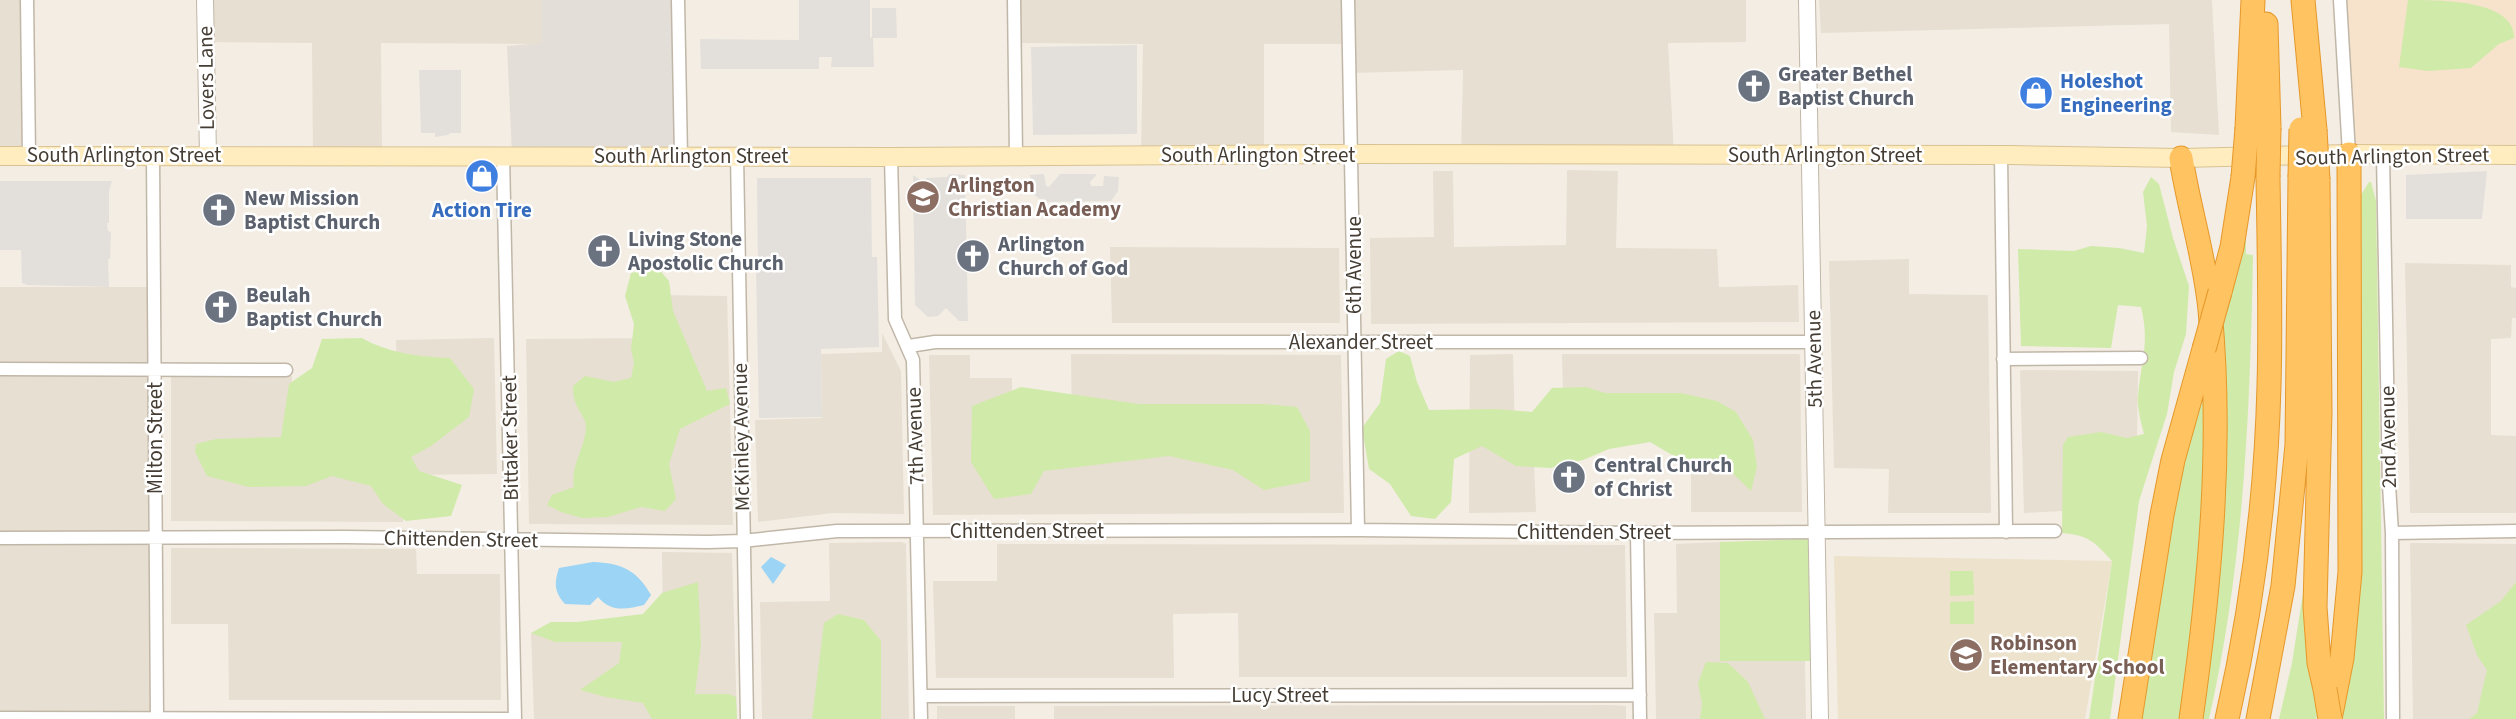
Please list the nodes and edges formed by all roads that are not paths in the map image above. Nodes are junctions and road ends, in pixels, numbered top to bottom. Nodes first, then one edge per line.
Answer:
1 (27, 0) edge
2 (205, 0) edge
3 (678, 0) edge
4 (1014, 0) edge
5 (1348, 0) edge
6 (1807, 0) edge
7 (2253, 0) edge
8 (2266, 0) edge
9 (2301, 0) edge
10 (2340, 0) edge
11 (2258, 128) junction
12 (1352, 154) junction
13 (2349, 154) junction
14 (29, 155) junction
15 (208, 155) junction
16 (1016, 155) junction
17 (1810, 155) junction
18 (2383, 155) junction
19 (2516, 155) edge
20 (0, 156) edge
21 (503, 156) junction
22 (681, 156) junction
23 (737, 156) junction
24 (2001, 156) junction
25 (153, 157) junction
26 (891, 157) junction
27 (2181, 158) junction
28 (2309, 178) junction
29 (1813, 342) junction
30 (1354, 343) junction
31 (909, 346) junction
32 (2141, 358) dead end
33 (2003, 359) junction
34 (0, 369) edge
35 (154, 370) junction
36 (286, 370) dead end
37 (1358, 530) junction
38 (2055, 531) dead end
39 (2516, 531) edge
40 (917, 532) junction
41 (2006, 532) junction
42 (1637, 533) junction
43 (1816, 533) junction
44 (2392, 533) junction
45 (0, 538) edge
46 (156, 538) junction
47 (511, 539) junction
48 (742, 541) junction
49 (1640, 695) junction
50 (921, 696) junction
51 (0, 718) edge
52 (157, 719) edge
53 (515, 719) edge
54 (747, 719) edge
55 (921, 719) edge
56 (1640, 719) edge
57 (1819, 719) edge
58 (2130, 719) edge
59 (2191, 719) edge
60 (2227, 719) edge
61 (2258, 719) edge
62 (2330, 719) edge
63 (2393, 719) edge

1 - 14 street
2 - 15 street, Lovers Lane
3 - 22 street
4 - 16 street
5 - 12 street, 6th Avenue
6 - 17 street, 5th Avenue
7 - 11 highway
8 - 11 highway
9 - 28 highway, bridge
10 - 13 street
11 - 58 highway, bridge
11 - 60 highway, bridge
12 - 16 main road, South Arlington Street
12 - 17 main road, South Arlington Street
12 - 30 street, 6th Avenue
13 - 18 main road, South Arlington Street
13 - 27 main road, South Arlington Street
13 - 62 highway
14 - 20 main road, South Arlington Street
14 - 25 main road, South Arlington Street
15 - 21 main road, South Arlington Street
15 - 25 main road, South Arlington Street
16 - 26 main road, South Arlington Street
17 - 24 main road, South Arlington Street
17 - 29 street, 5th Avenue
18 - 19 main road, South Arlington Street
18 - 44 street, 2nd Avenue
21 - 22 main road, South Arlington Street
21 - 47 street, Bittaker Street
22 - 23 main road, South Arlington Street
23 - 26 main road, South Arlington Street
23 - 48 street, McKinley Avenue
24 - 27 main road, South Arlington Street
24 - 33 street
25 - 35 street, Milton Street
26 - 31 street, 7th Avenue
27 - 59 highway
28 - 61 highway
28 - 62 highway, bridge
29 - 30 street, Alexander Street
29 - 43 street, 5th Avenue
30 - 31 street, Alexander Street
30 - 37 street, 6th Avenue
31 - 40 street, 7th Avenue
32 - 33 street
33 - 41 street
34 - 35 street
35 - 36 street
35 - 46 street, Milton Street
37 - 40 street, Chittenden Street
37 - 42 street, Chittenden Street
38 - 41 street, Chittenden Street
39 - 44 street
40 - 48 street, Chittenden Street
40 - 50 street, 7th Avenue
41 - 43 street, Chittenden Street
42 - 43 street, Chittenden Street
42 - 49 street
43 - 57 street, 5th Avenue
44 - 63 street, 2nd Avenue
45 - 46 street, Chittenden Street
46 - 47 street, Chittenden Street
46 - 52 street, Milton Street
47 - 48 street, Chittenden Street
47 - 53 street, Bittaker Street
48 - 54 street, McKinley Avenue
49 - 50 street, Lucy Street
49 - 56 street
50 - 55 street, 7th Avenue
51 - 52 street
52 - 53 street

